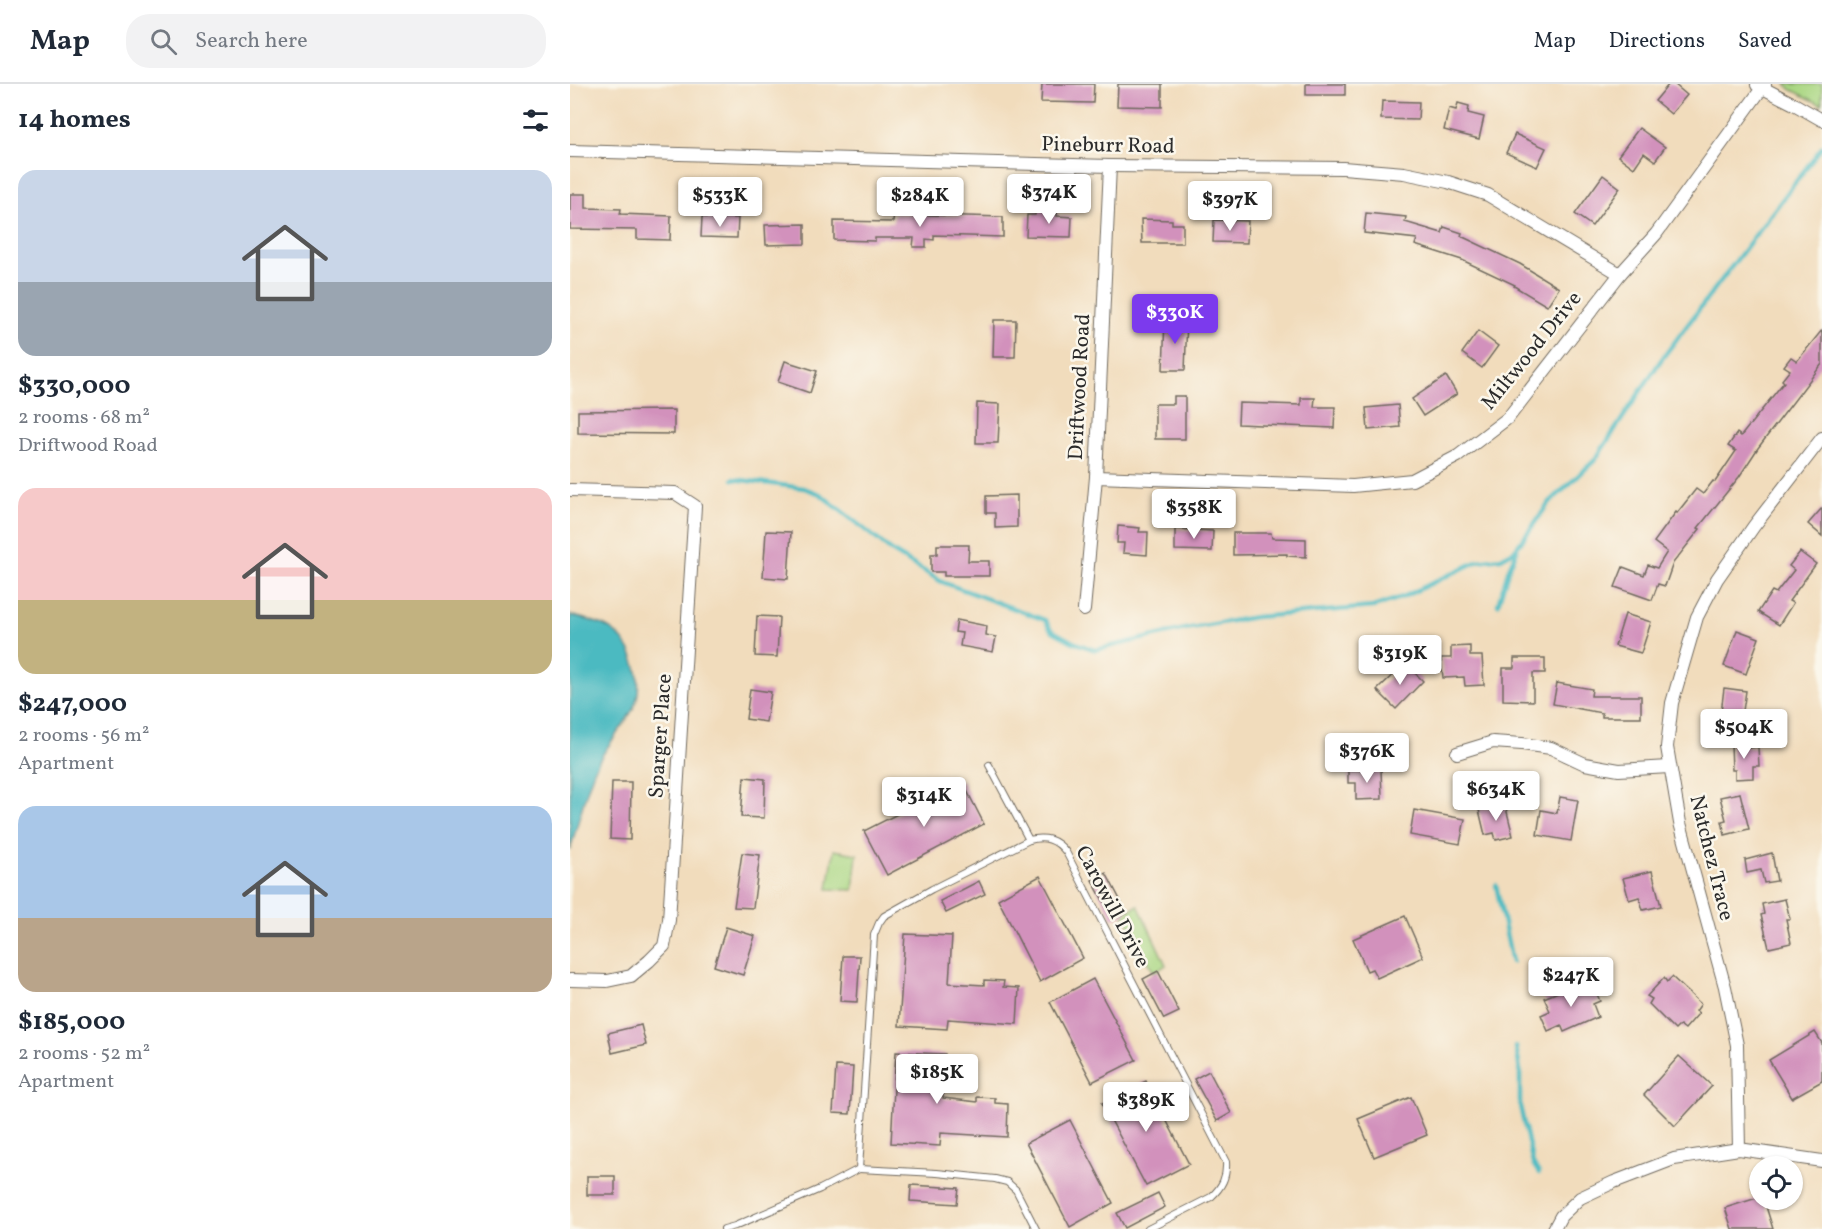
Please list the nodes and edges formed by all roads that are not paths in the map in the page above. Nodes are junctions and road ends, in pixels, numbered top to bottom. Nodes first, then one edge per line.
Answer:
1 (1760, 85) edge
2 (1822, 120) edge
3 (570, 151) edge
4 (1110, 166) junction
5 (1620, 274) junction
6 (1822, 438) edge
7 (1096, 477) junction
8 (570, 490) edge
9 (1084, 610) dead end
10 (1457, 753) dead end
11 (989, 765) dead end
12 (1669, 767) junction
13 (1029, 840) junction
14 (570, 980) edge
15 (1739, 1149) junction
16 (1822, 1161) edge
17 (859, 1169) junction
18 (724, 1229) edge
19 (1036, 1229) edge
20 (1148, 1229) edge
21 (1554, 1229) edge

1 - 2 street
1 - 5 street, Miltwood Drive
3 - 4 street, Pineburr Road
4 - 5 street, Pineburr Road
4 - 7 street, Driftwood Road
5 - 7 street, Miltwood Drive
6 - 12 street, Natchez Trace
7 - 9 street, Driftwood Road
8 - 14 street, Sparger Place
10 - 12 street
11 - 13 lane
12 - 15 street, Natchez Trace
13 - 17 lane
13 - 20 lane, Carowill Drive
15 - 16 street
15 - 21 street
17 - 18 lane
17 - 19 lane

